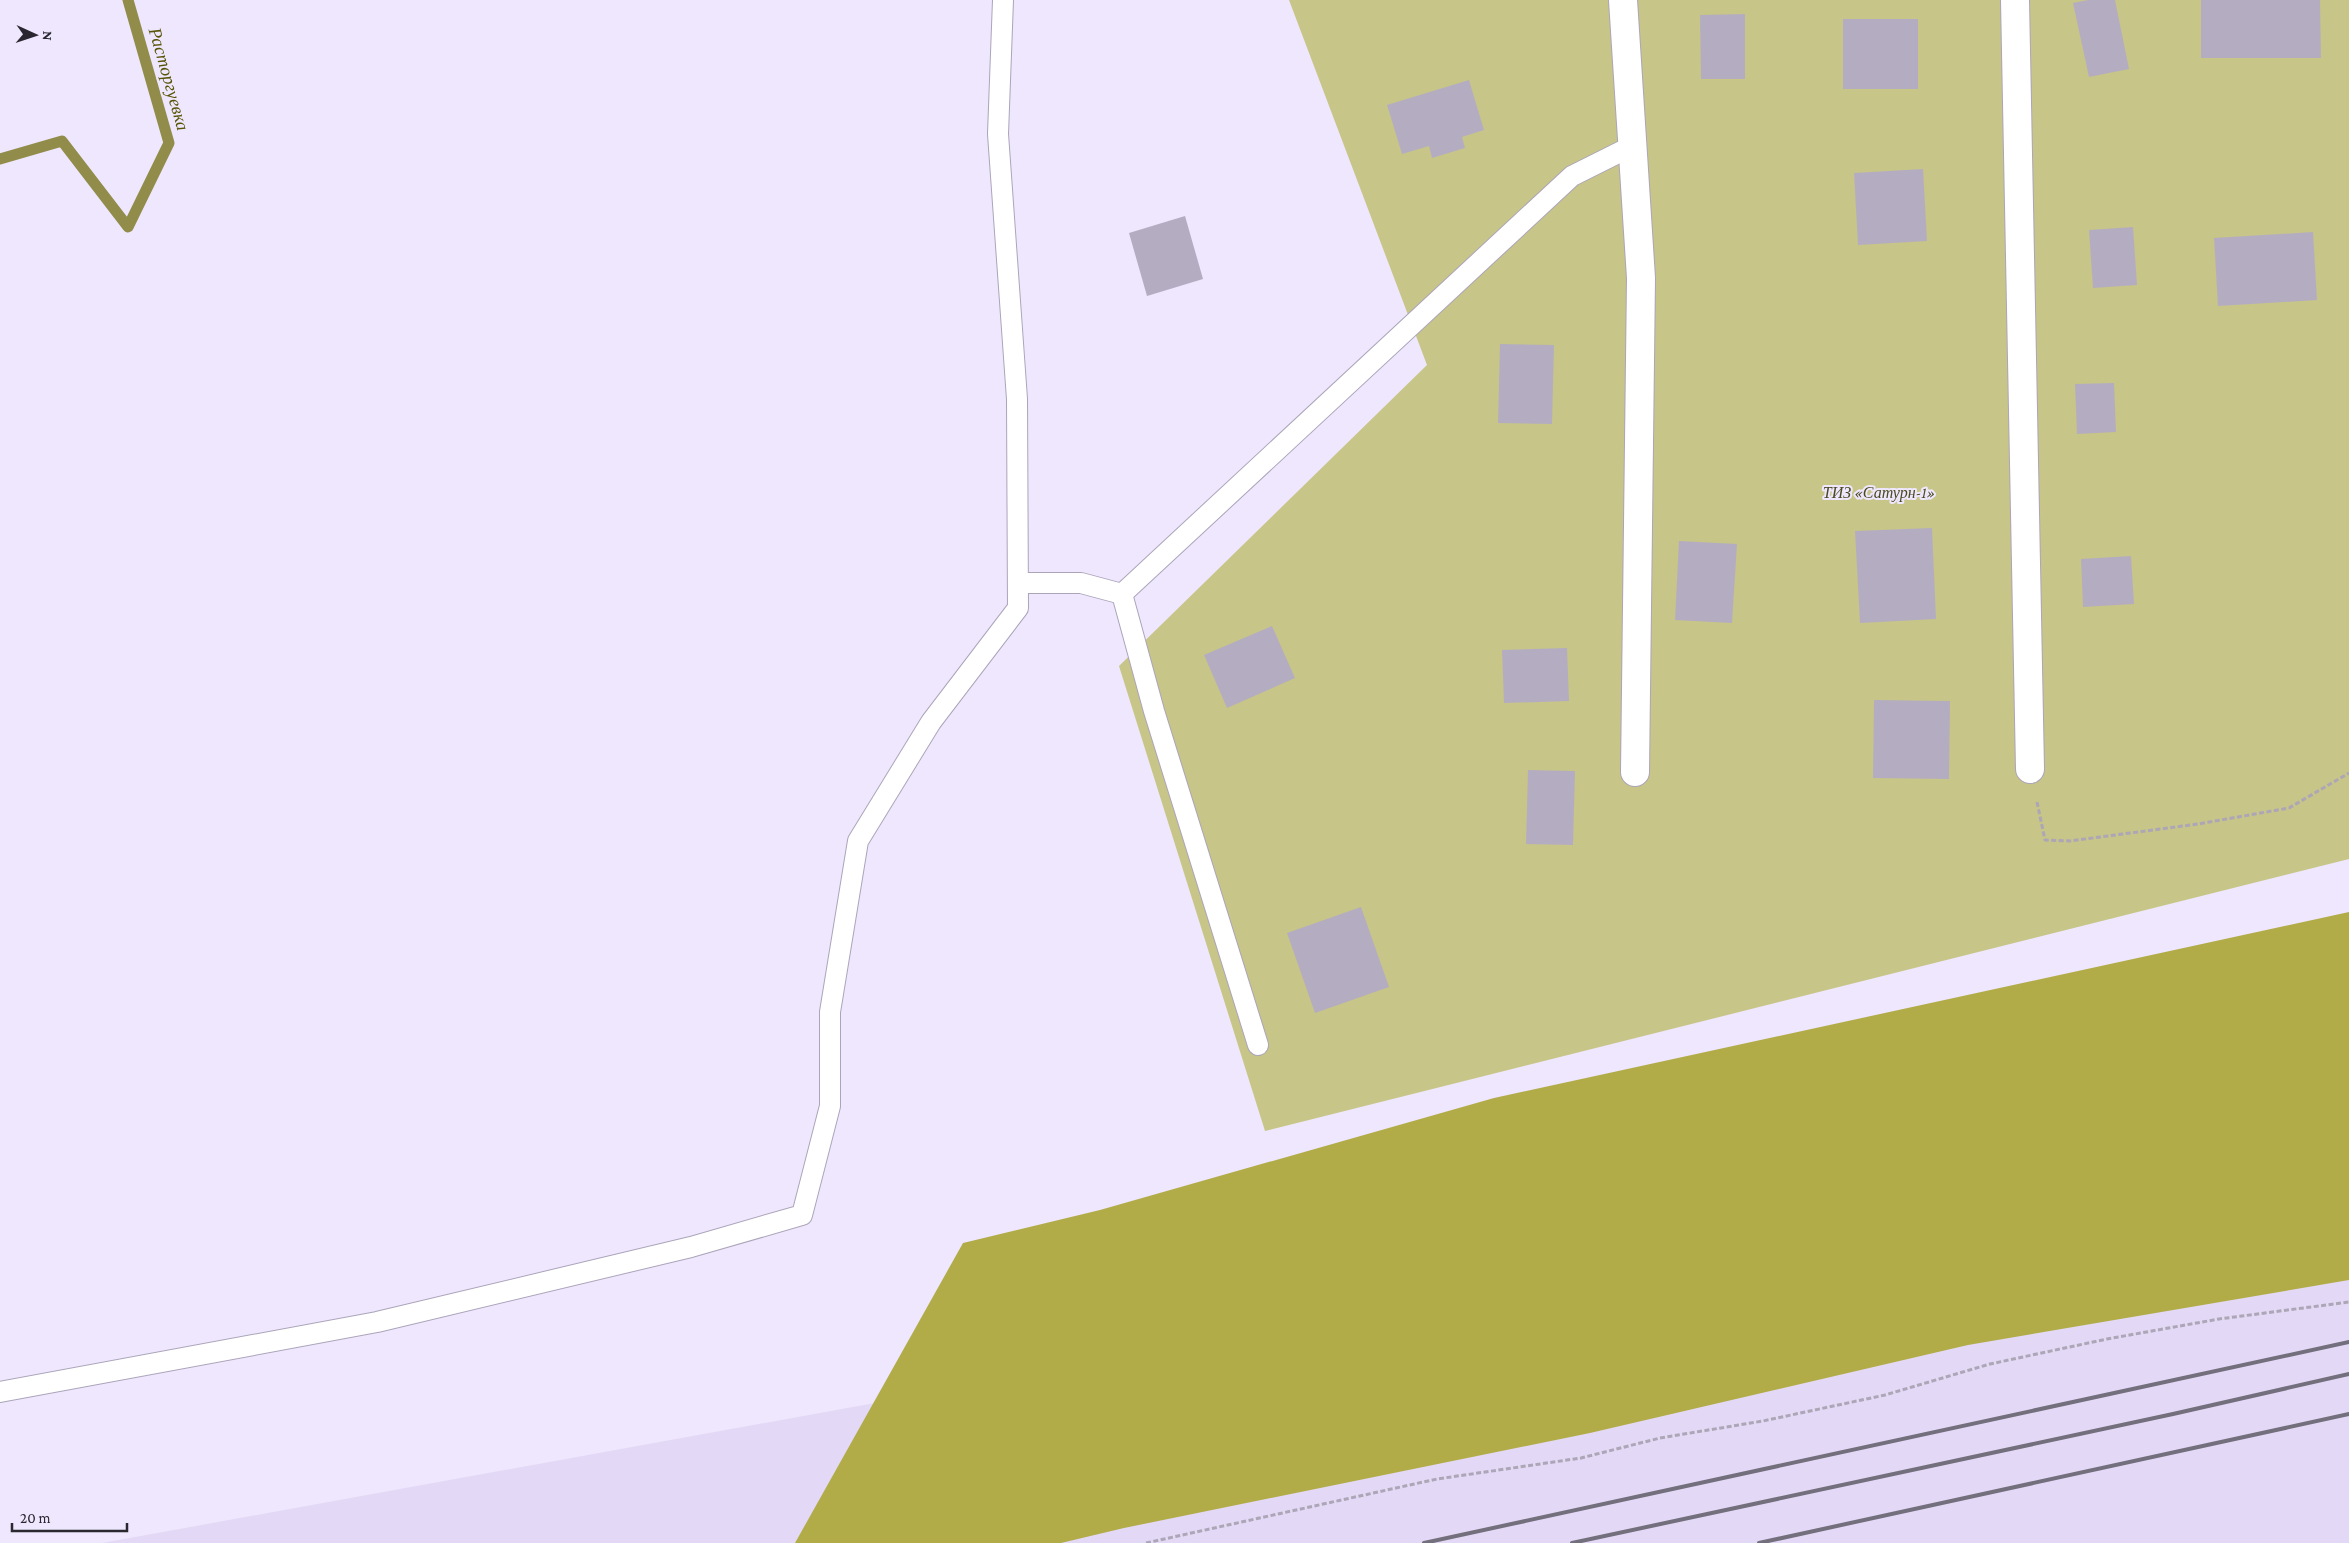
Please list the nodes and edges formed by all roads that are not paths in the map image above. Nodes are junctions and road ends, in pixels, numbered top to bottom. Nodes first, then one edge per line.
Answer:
1 (1003, 0) edge
2 (1623, 0) edge
3 (2015, 0) edge
4 (1632, 146) junction
5 (1018, 583) junction
6 (1122, 594) junction
7 (2030, 769) road end
8 (1635, 772) dead end
9 (1258, 1045) dead end
10 (0, 1392) edge

1 - 5 lane
2 - 4 street
3 - 7 street
4 - 6 lane
4 - 8 street
5 - 6 lane
5 - 10 lane
6 - 9 lane

